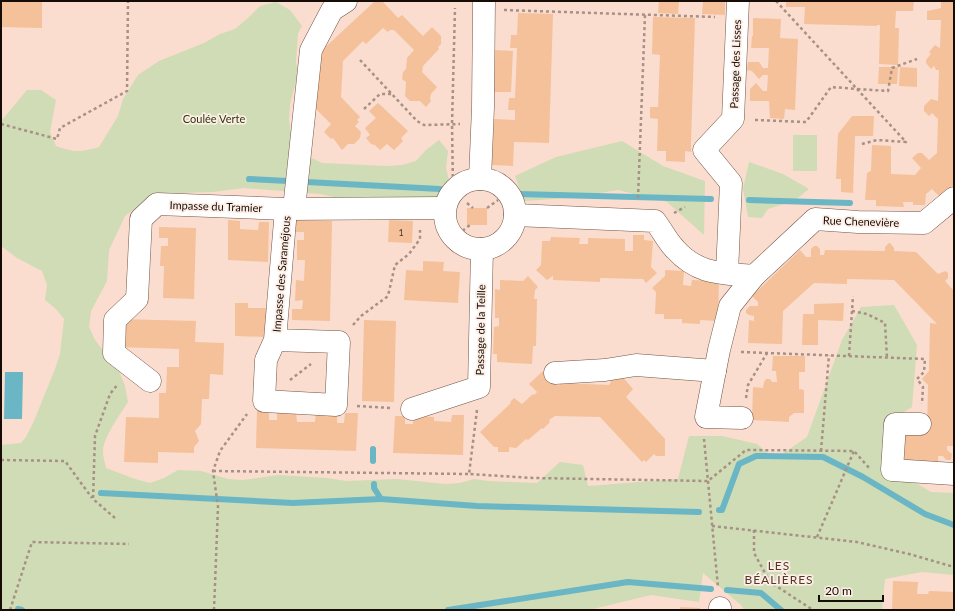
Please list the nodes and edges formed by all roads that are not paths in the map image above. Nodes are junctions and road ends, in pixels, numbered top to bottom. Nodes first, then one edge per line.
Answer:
1 (346, 1) edge
2 (484, 5) edge
3 (738, 9) edge
4 (480, 178) junction
5 (954, 198) edge
6 (449, 200) junction
7 (290, 209) junction
8 (515, 215) junction
9 (482, 249) junction
10 (727, 273) junction
11 (754, 276) junction
12 (275, 340) junction
13 (715, 371) junction
14 (555, 373) dead end
15 (150, 381) dead end
16 (401, 408) road end
17 (742, 418) road end
18 (920, 424) road end
19 (954, 474) edge

1 - 7 street
2 - 4 street
3 - 10 street, Passage des Lisses
4 - 6 street
4 - 8 street
5 - 11 street, Rue Chenevière
6 - 7 street, Impasse du Tramier
6 - 9 street
7 - 12 street, Impasse des Saraméjous
7 - 15 street, Impasse du Tramier
8 - 9 street
8 - 10 street
9 - 16 street, Passage de la Teille
10 - 11 street
11 - 13 street
12 - 12 street, Impasse des Saraméjous
13 - 14 street
13 - 17 street
18 - 19 street

